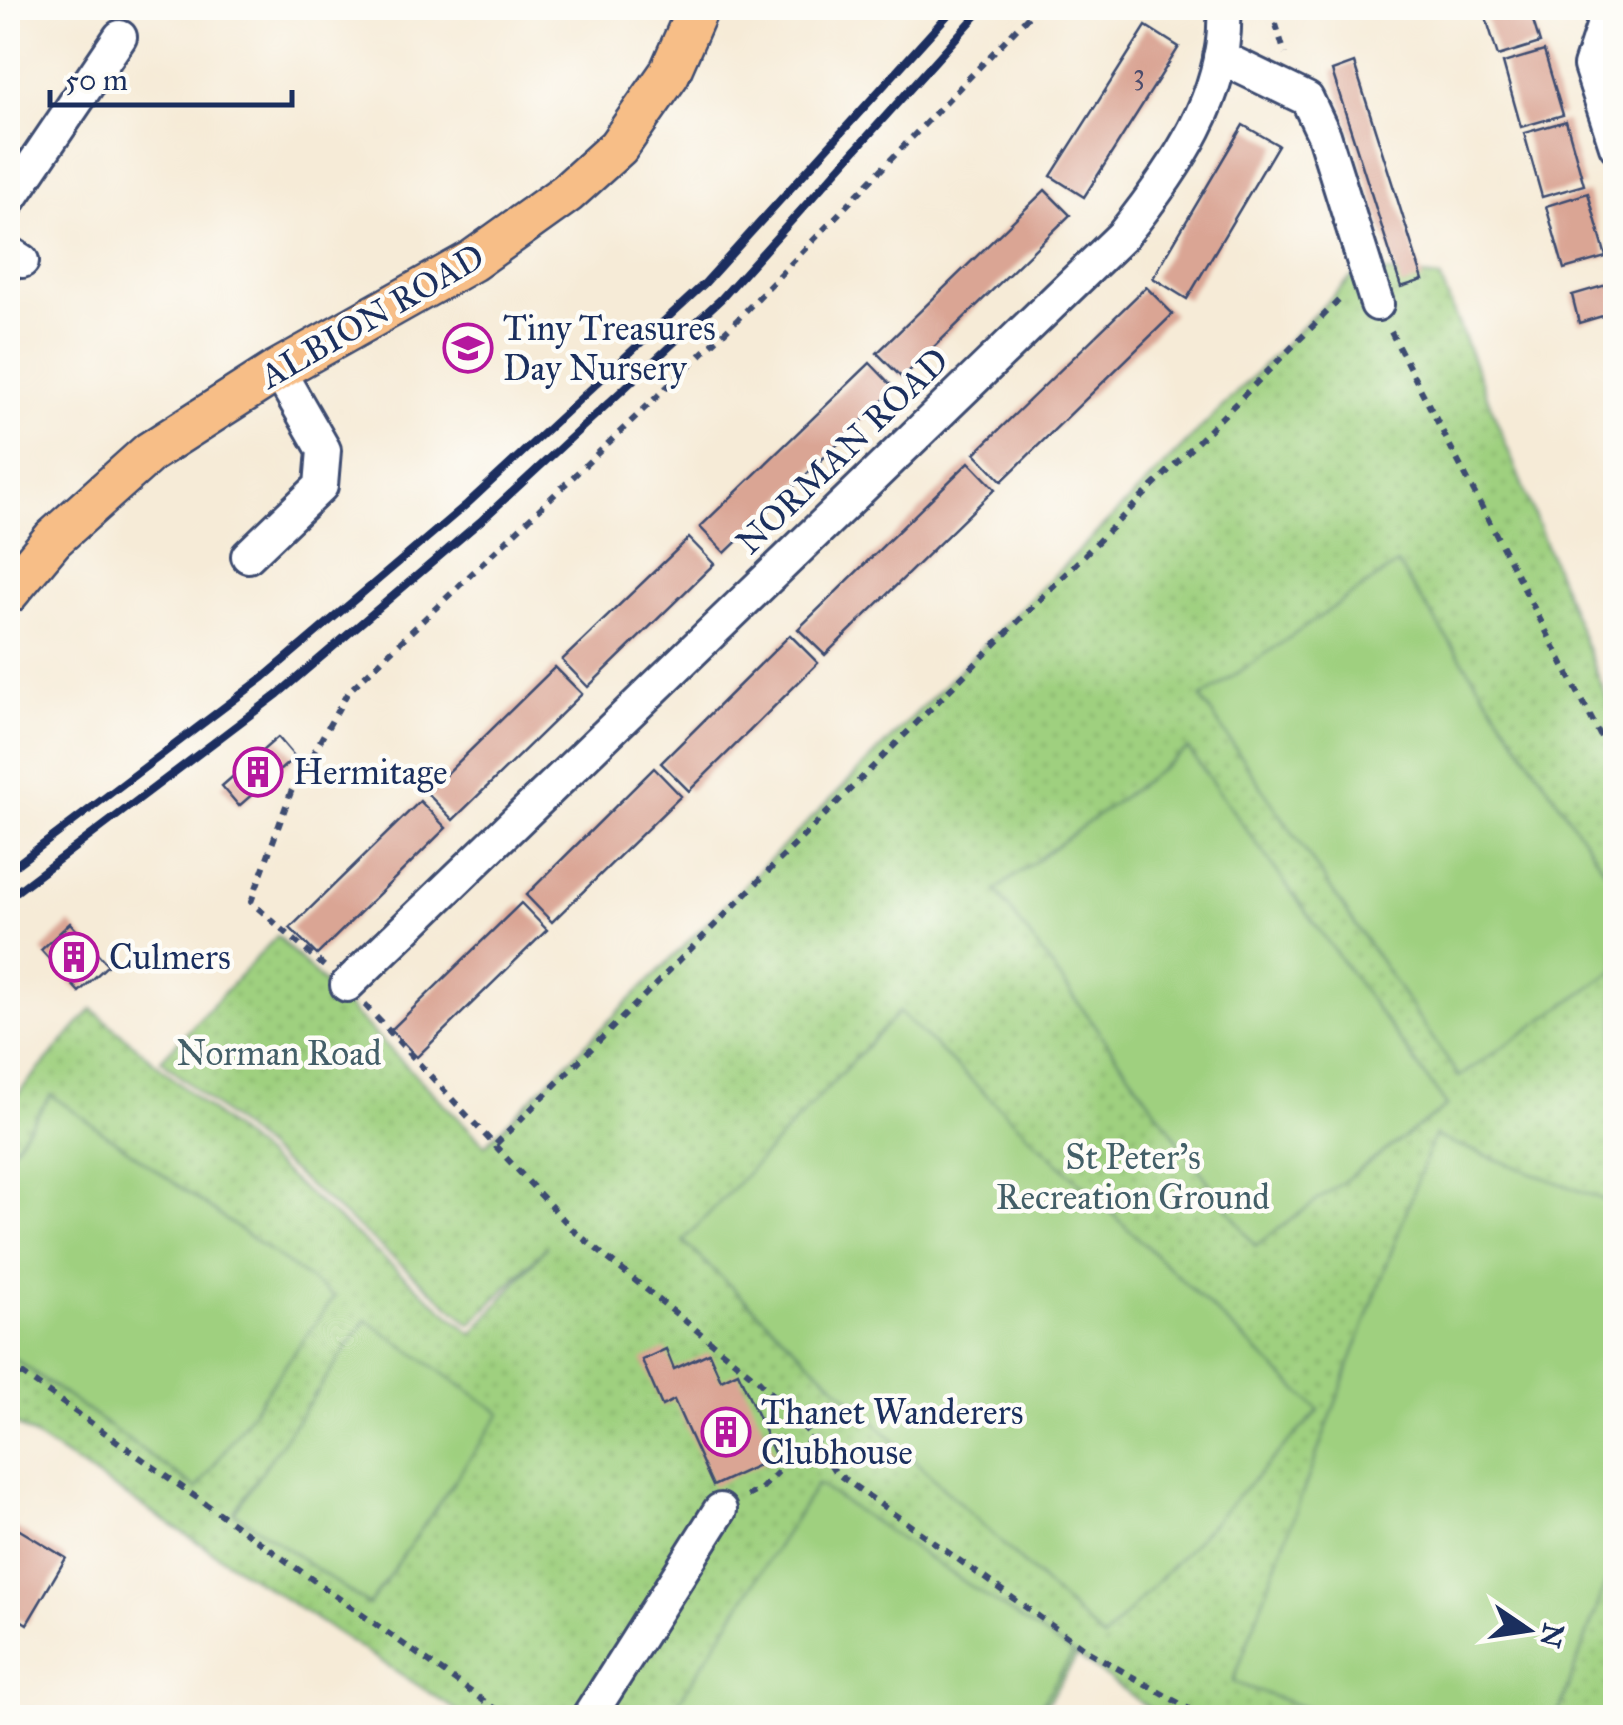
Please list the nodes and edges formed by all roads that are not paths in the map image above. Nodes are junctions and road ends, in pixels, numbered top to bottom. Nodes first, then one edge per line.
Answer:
1 (698, 8) edge
2 (1224, 8) edge
3 (1612, 8) edge
4 (120, 37) dead end
5 (1220, 58) junction
6 (1616, 146) edge
7 (8, 202) edge
8 (1372, 289) road end
9 (278, 370) junction
10 (248, 556) dead end
11 (8, 593) edge
12 (347, 985) road end
13 (720, 1510) road end
14 (588, 1718) edge

1 - 9 main road, ALBION ROAD
2 - 5 street, NORMAN ROAD
3 - 6 street
4 - 7 street
5 - 8 street
5 - 12 street, NORMAN ROAD
9 - 10 street
9 - 11 main road, ALBION ROAD
13 - 14 street

